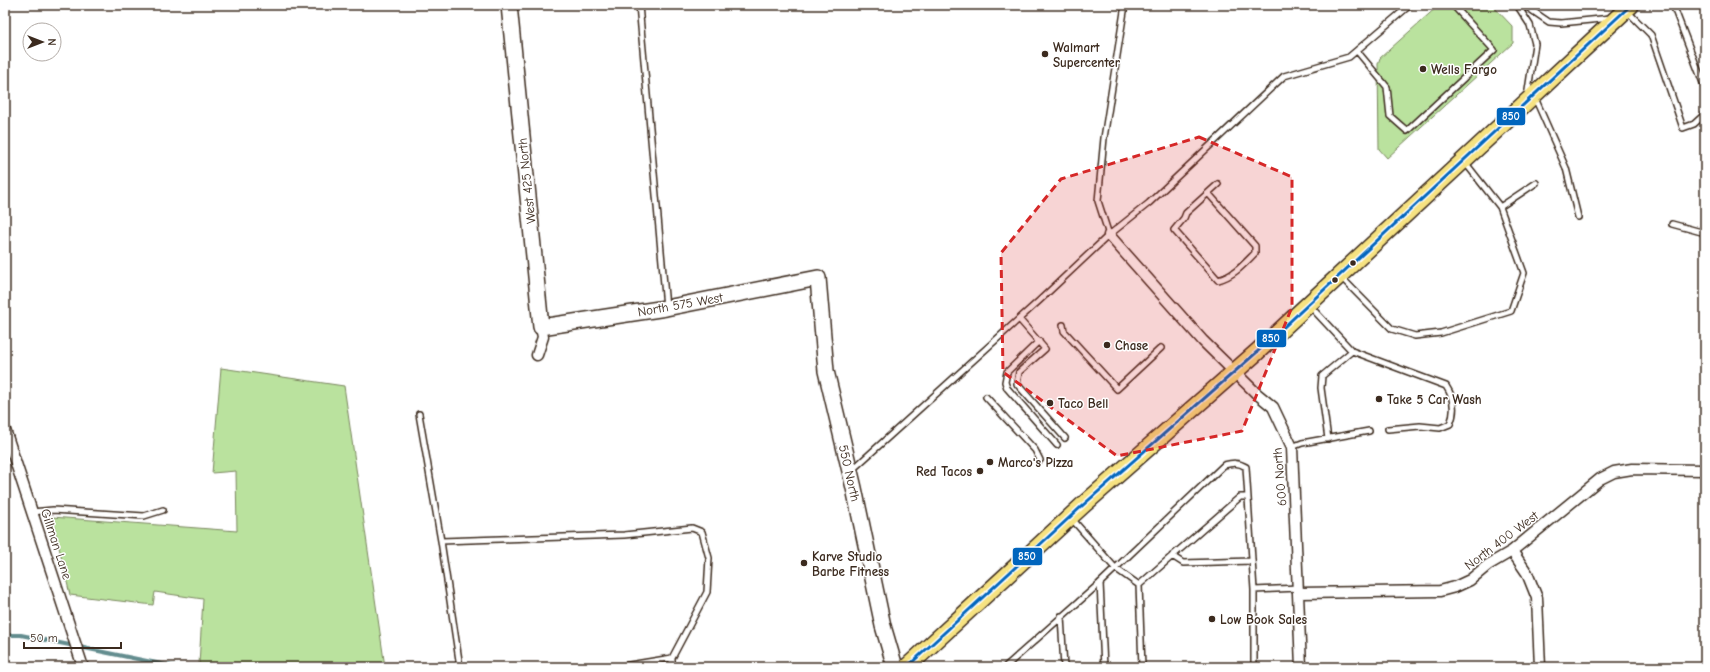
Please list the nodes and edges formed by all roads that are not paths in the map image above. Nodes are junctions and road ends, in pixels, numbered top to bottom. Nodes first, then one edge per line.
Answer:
1 (508, 5) edge
2 (639, 5) edge
3 (1125, 5) edge
4 (1410, 5) edge
5 (1453, 5) edge
6 (1517, 5) edge
7 (1524, 5) edge
8 (1673, 5) edge
9 (1625, 11) edge
10 (1357, 51) junction
11 (1705, 88) edge
12 (1530, 99) junction
13 (1705, 114) edge
14 (1463, 161) junction
15 (1536, 183) dead end
16 (1218, 184) dead end
17 (1208, 193) junction
18 (1500, 207) junction
19 (1578, 217) dead end
20 (1672, 224) dead end
21 (1705, 233) edge
22 (1109, 235) junction
23 (1339, 276) junction
24 (818, 278) joint
25 (1308, 304) junction
26 (666, 308) junction
27 (1019, 319) junction
28 (1062, 325) dead end
29 (541, 327) junction
30 (1039, 341) junction
31 (1161, 348) dead end
32 (1352, 351) junction
33 (537, 355) dead end
34 (1234, 372) junction
35 (986, 397) dead end
36 (419, 414) dead end
37 (1388, 429) dead end
38 (5, 430) edge
39 (1370, 431) dead end
40 (1065, 438) dead end
41 (1328, 439) junction
42 (1057, 445) dead end
43 (1292, 447) junction
44 (9, 458) edge
45 (1040, 460) dead end
46 (1705, 470) edge
47 (850, 471) junction
48 (1248, 497) junction
49 (163, 510) dead end
50 (32, 512) junction
51 (1070, 517) junction
52 (441, 541) junction
53 (1512, 551) junction
54 (1172, 556) junction
55 (1252, 561) junction
56 (1115, 568) junction
57 (1100, 583) junction
58 (1139, 585) junction
59 (1254, 590) junction
60 (1299, 590) junction
61 (1062, 616) junction
62 (672, 658) junction
63 (83, 667) edge
64 (460, 667) edge
65 (617, 667) edge
66 (672, 667) edge
67 (895, 667) edge
68 (907, 667) edge
69 (1005, 667) edge
70 (1064, 667) edge
71 (1104, 667) edge
72 (1142, 667) edge
73 (1254, 667) edge
74 (1301, 667) edge
75 (1540, 667) edge

1 - 29 street, West 425 North
2 - 26 lane
3 - 22 lane
4 - 10 lane
5 - 10 lane
6 - 12 lane
7 - 9 lane
8 - 11 lane
9 - 12 main road
9 - 13 lane
10 - 22 lane
12 - 14 main road
12 - 19 lane
14 - 18 lane
14 - 23 main road
15 - 18 lane
16 - 17 lane
17 - 17 lane
18 - 23 lane
20 - 21 lane
22 - 27 lane
22 - 34 street, 600 North
23 - 25 main road
24 - 26 street, North 575 West
24 - 47 street, 550 North
25 - 32 lane
25 - 34 main road
26 - 29 street, North 575 West
27 - 30 lane
27 - 47 lane
28 - 31 lane
29 - 33 street, West 425 North
30 - 40 lane
30 - 42 lane
32 - 37 lane
32 - 41 lane
34 - 43 street, 600 North
34 - 51 main road
35 - 45 lane
36 - 52 lane
38 - 44 street, Gillman Lane
39 - 41 lane
41 - 43 lane
43 - 60 street, 600 North
44 - 50 street, Gillman Lane
46 - 53 street, North 400 West
47 - 67 street, 550 North
48 - 54 lane
48 - 55 lane
48 - 56 lane
49 - 50 lane
50 - 63 street, Gillman Lane
51 - 56 lane
51 - 68 main road
52 - 62 lane
52 - 64 lane
53 - 60 street, North 400 West
53 - 75 street
54 - 55 lane
54 - 58 lane
55 - 59 lane
56 - 57 lane
56 - 58 lane
57 - 61 lane
57 - 71 lane
58 - 72 lane
59 - 60 lane
59 - 73 lane
60 - 74 street, 600 North
61 - 69 lane
61 - 70 lane
62 - 65 lane
62 - 66 lane

